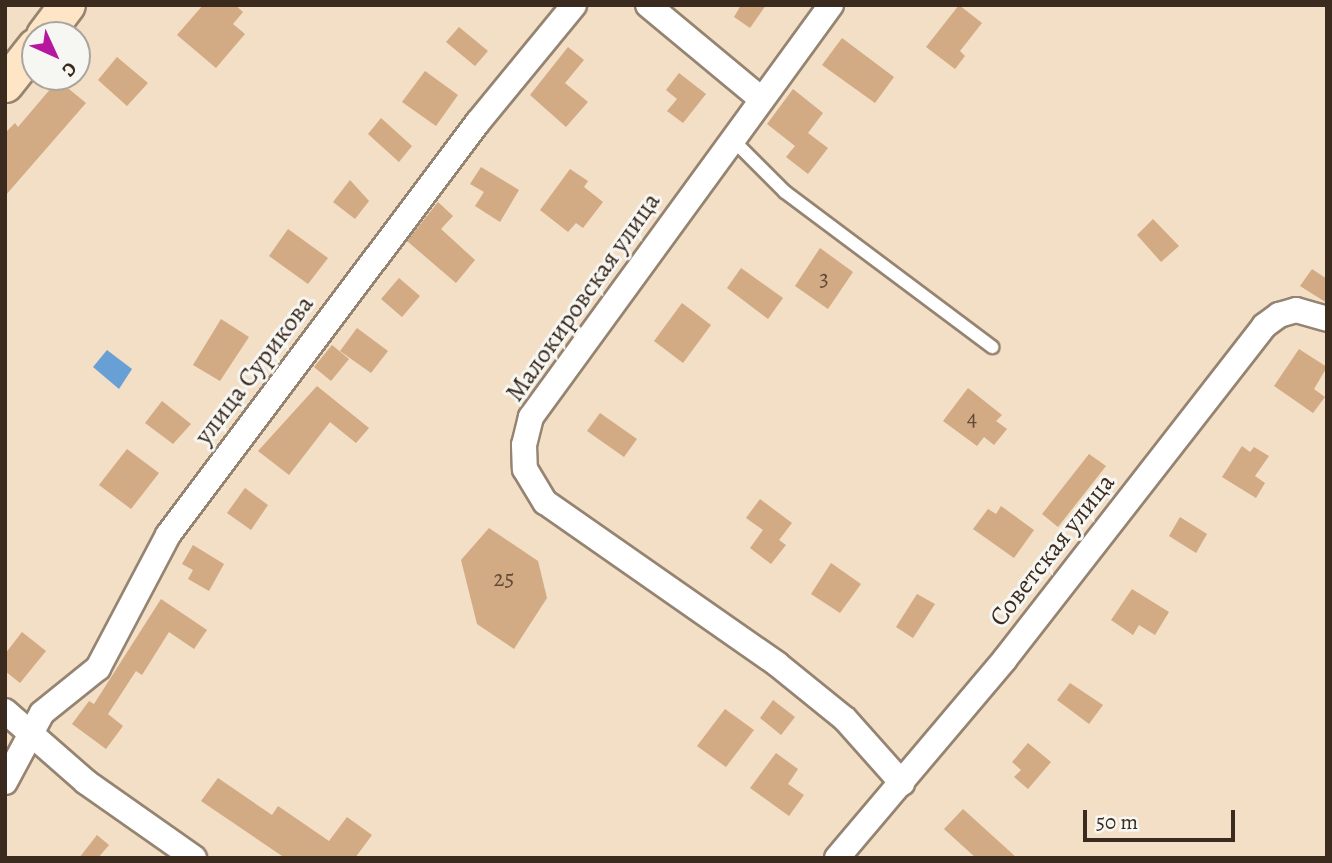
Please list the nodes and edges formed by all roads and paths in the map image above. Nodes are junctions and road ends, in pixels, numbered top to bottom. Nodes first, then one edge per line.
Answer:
1 (574, 5) edge
2 (648, 5) edge
3 (831, 5) edge
4 (21, 64) edge
5 (5, 84) edge
6 (760, 98) junction
7 (732, 139) junction
8 (1327, 319) edge
9 (992, 347) dead end
10 (5, 711) edge
11 (31, 731) junction
12 (5, 782) edge
13 (902, 783) junction
14 (194, 858) edge
15 (836, 858) edge

1 - 11 street, улица Сурикова
2 - 6 street
3 - 6 street, Малокировская улица
4 - 5 street
6 - 7 street, Малокировская улица
7 - 9 lane
7 - 13 street, Малокировская улица
8 - 13 street, Советская улица
10 - 11 street
11 - 12 street, улица Сурикова
11 - 14 street
13 - 15 street, Советская улица

